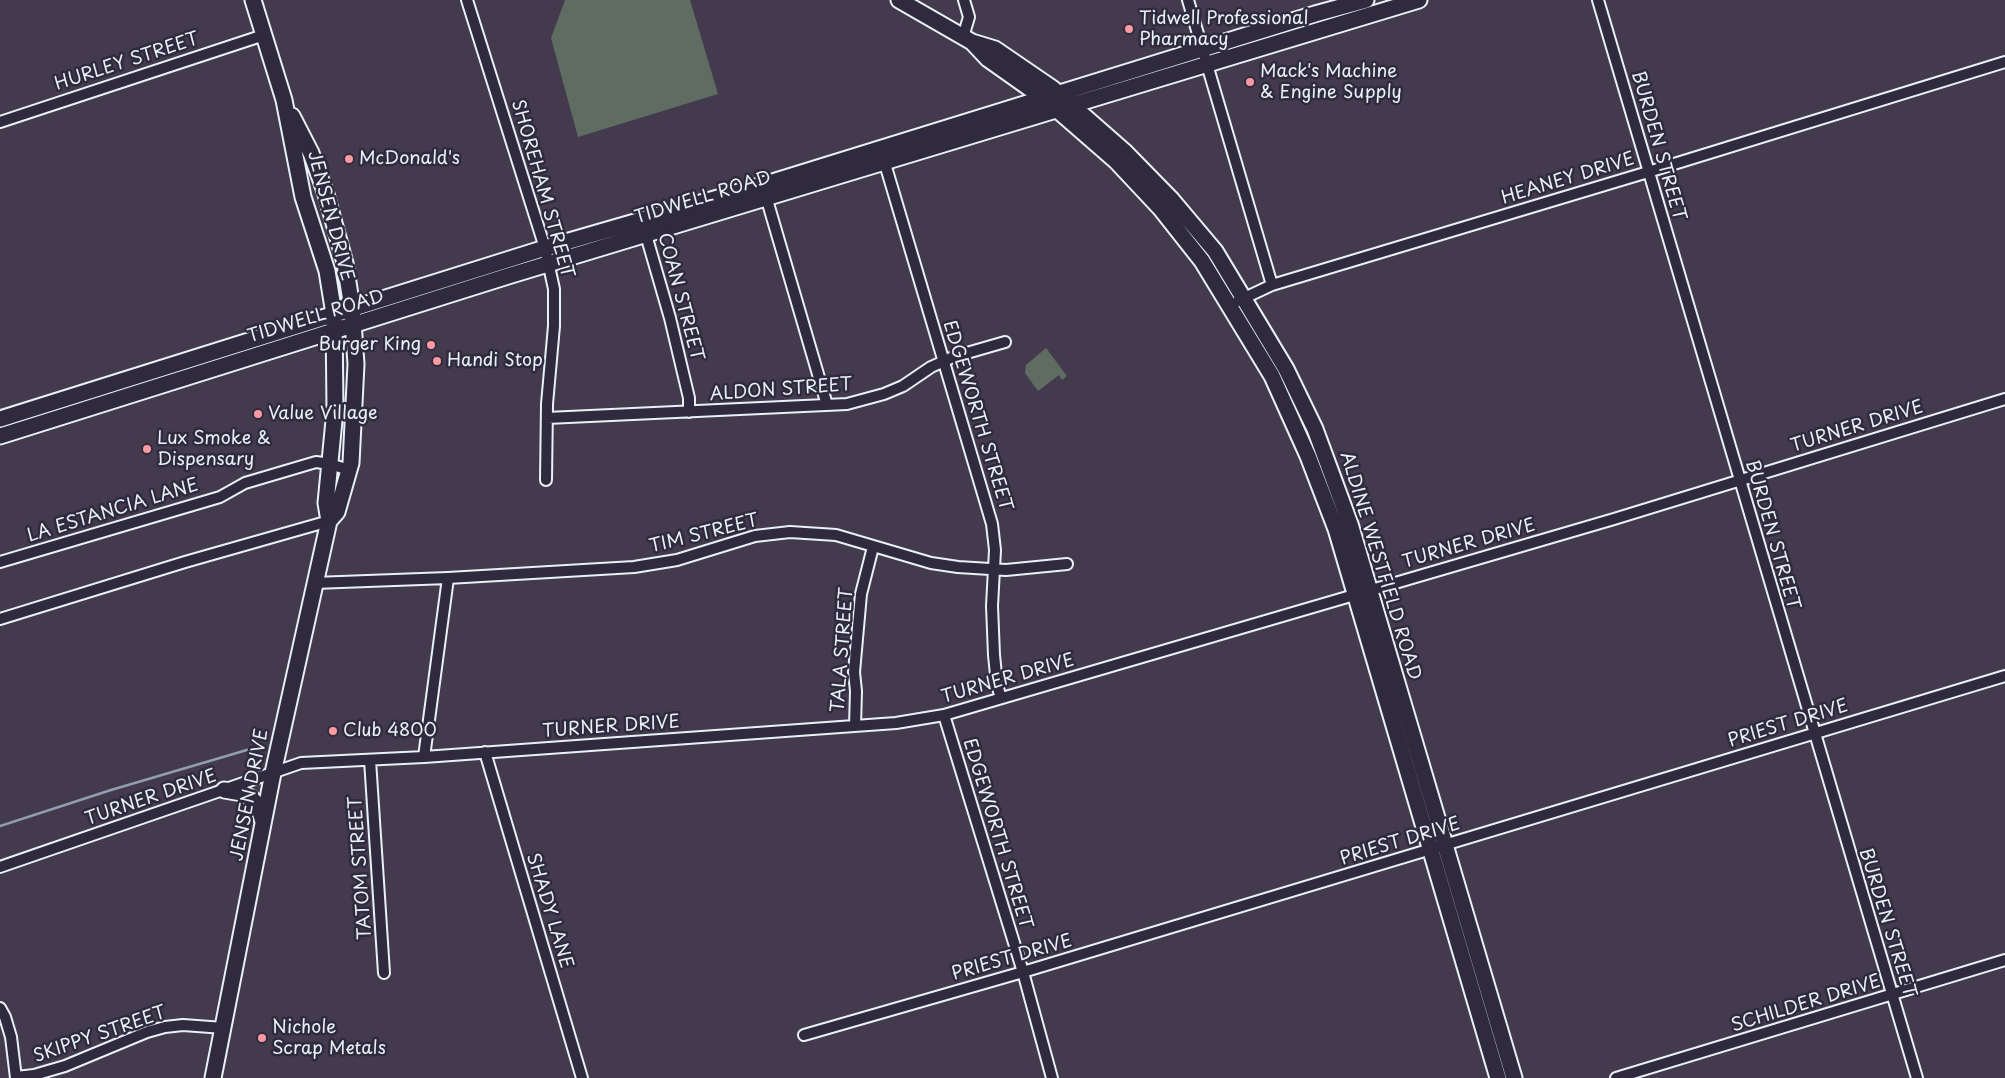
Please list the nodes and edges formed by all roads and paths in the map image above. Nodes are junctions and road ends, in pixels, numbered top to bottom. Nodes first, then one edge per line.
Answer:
1 (253, 0) edge
2 (467, 0) edge
3 (899, 0) edge
4 (964, 0) edge
5 (1188, 0) edge
6 (1366, 0) edge
7 (1419, 0) edge
8 (1598, 0) edge
9 (1315, 14) junction
10 (1318, 30) junction
11 (264, 34) junction
12 (967, 40) junction
13 (1202, 50) junction
14 (2005, 62) edge
15 (1207, 65) junction
16 (1058, 94) junction
17 (1043, 98) junction
18 (284, 100) junction
19 (1063, 107) junction
20 (0, 122) edge
21 (882, 156) junction
22 (1648, 172) junction
23 (765, 192) junction
24 (1167, 205) junction
25 (642, 220) junction
26 (646, 235) junction
27 (545, 248) junction
28 (549, 264) junction
29 (1272, 284) junction
30 (1243, 298) junction
31 (1229, 305) junction
32 (352, 308) junction
33 (334, 314) junction
34 (353, 324) junction
35 (335, 330) junction
36 (1005, 342) dead end
37 (236, 345) junction
38 (241, 360) junction
39 (944, 361) junction
40 (167, 367) junction
41 (172, 382) junction
42 (73, 397) junction
43 (2005, 399) edge
44 (827, 405) junction
45 (78, 411) junction
46 (689, 412) junction
47 (547, 418) junction
48 (0, 420) edge
49 (0, 436) edge
50 (330, 464) junction
51 (349, 470) junction
52 (546, 480) dead end
53 (1739, 480) junction
54 (328, 521) junction
55 (873, 546) junction
56 (0, 562) edge
57 (1067, 564) dead end
58 (994, 569) junction
59 (448, 578) junction
60 (314, 583) junction
61 (1362, 592) junction
62 (0, 619) edge
63 (2005, 676) edge
64 (1001, 698) junction
65 (944, 715) junction
66 (855, 726) junction
67 (1814, 734) junction
68 (485, 752) junction
69 (424, 757) junction
70 (370, 760) junction
71 (273, 773) junction
72 (224, 790) junction
73 (264, 822) junction
74 (1438, 847) junction
75 (0, 867) edge
76 (2005, 960) edge
77 (1023, 972) junction
78 (384, 973) dead end
79 (1477, 980) junction
80 (1891, 995) junction
81 (0, 1008) edge
82 (224, 1028) junction
83 (804, 1035) dead end
84 (16, 1078) edge
85 (213, 1078) edge
86 (582, 1078) edge
87 (1052, 1078) edge
88 (1498, 1078) edge
89 (1514, 1078) edge
90 (1616, 1078) edge
91 (1917, 1078) edge

1 - 11 main road, JENSEN DRIVE
2 - 27 street, SHOREHAM STREET
3 - 12 main road, ALDINE WESTFIELD ROAD
4 - 12 street
5 - 13 street
6 - 9 main road, TIDWELL ROAD
7 - 10 main road, TIDWELL ROAD
8 - 22 street, BURDEN STREET
9 - 10 main road
9 - 13 main road, TIDWELL ROAD
10 - 15 main road, TIDWELL ROAD
11 - 18 main road, JENSEN DRIVE
11 - 20 street, HURLEY STREET
12 - 16 main road, ALDINE WESTFIELD ROAD
12 - 17 main road, ALDINE WESTFIELD ROAD
13 - 15 street
13 - 16 main road, TIDWELL ROAD
14 - 22 street, HEANEY DRIVE
15 - 19 main road, TIDWELL ROAD
15 - 29 street
16 - 17 main road, TIDWELL ROAD
16 - 19 main road, ALDINE WESTFIELD ROAD
17 - 19 main road, ALDINE WESTFIELD ROAD
17 - 21 main road, TIDWELL ROAD
18 - 32 main road, JENSEN DRIVE
18 - 33 main road, JENSEN DRIVE
19 - 21 main road, TIDWELL ROAD
19 - 24 main road, ALDINE WESTFIELD ROAD
21 - 23 main road, TIDWELL ROAD
21 - 39 street, EDGEWORTH STREET
22 - 29 street, HEANEY DRIVE
22 - 53 street, BURDEN STREET
23 - 25 main road, TIDWELL ROAD
23 - 26 main road, TIDWELL ROAD
23 - 44 street
24 - 30 main road, ALDINE WESTFIELD ROAD
24 - 31 main road, ALDINE WESTFIELD ROAD
25 - 26 street, COAN STREET
25 - 27 main road, TIDWELL ROAD
26 - 28 main road, TIDWELL ROAD
26 - 46 street, COAN STREET
27 - 28 street, SHOREHAM STREET
27 - 32 main road, TIDWELL ROAD
28 - 34 main road, TIDWELL ROAD
28 - 47 street, SHOREHAM STREET
29 - 30 street, HEANEY DRIVE
30 - 31 street, HEANEY DRIVE
30 - 61 main road, ALDINE WESTFIELD ROAD
31 - 61 main road, ALDINE WESTFIELD ROAD
32 - 33 main road, TIDWELL ROAD
32 - 34 main road, JENSEN DRIVE
33 - 35 main road, JENSEN DRIVE
33 - 37 main road, TIDWELL ROAD
34 - 35 main road, TIDWELL ROAD
34 - 51 main road, JENSEN DRIVE
35 - 38 main road, TIDWELL ROAD
35 - 50 main road, JENSEN DRIVE
36 - 39 street, ALDON STREET
37 - 38 main road
37 - 40 main road, TIDWELL ROAD
38 - 41 main road, TIDWELL ROAD
39 - 44 street, ALDON STREET
39 - 58 street, EDGEWORTH STREET
40 - 41 main road
40 - 42 main road, TIDWELL ROAD
41 - 45 main road, TIDWELL ROAD
42 - 45 main road
42 - 48 main road, TIDWELL ROAD
43 - 53 street, TURNER DRIVE
44 - 46 street, ALDON STREET
45 - 49 main road, TIDWELL ROAD
46 - 47 street, ALDON STREET
47 - 52 street, SHOREHAM STREET
50 - 51 street, LA ESTANCIA LANE
50 - 54 main road, JENSEN DRIVE
50 - 56 street, LA ESTANCIA LANE
51 - 54 main road, JENSEN DRIVE
53 - 61 street, TURNER DRIVE
53 - 67 street, BURDEN STREET
54 - 60 main road, JENSEN DRIVE
54 - 62 street
55 - 58 street, TIM STREET
55 - 59 street, TIM STREET
55 - 66 street, TALA STREET
57 - 58 street, TIM STREET
58 - 64 street, EDGEWORTH STREET
59 - 60 street, TIM STREET
59 - 69 street
60 - 71 main road, JENSEN DRIVE
61 - 64 street, TURNER DRIVE
61 - 74 main road, ALDINE WESTFIELD ROAD
63 - 67 street, PRIEST DRIVE
64 - 65 street, TURNER DRIVE
65 - 66 street, TURNER DRIVE
65 - 77 street, EDGEWORTH STREET
66 - 68 street, TURNER DRIVE
67 - 74 street, PRIEST DRIVE
67 - 80 street, BURDEN STREET
68 - 69 street, TURNER DRIVE
68 - 86 street, SHADY LANE
69 - 70 street, TURNER DRIVE
70 - 71 street, TURNER DRIVE
70 - 78 street, TATOM STREET
71 - 72 street, TURNER DRIVE
71 - 73 main road, JENSEN DRIVE
72 - 73 main road
72 - 75 street, TURNER DRIVE
73 - 82 main road, JENSEN DRIVE
74 - 77 street, PRIEST DRIVE
74 - 79 main road, ALDINE WESTFIELD ROAD
76 - 80 street, SCHILDER DRIVE
77 - 83 street, PRIEST DRIVE
77 - 87 street, EDGEWORTH STREET
79 - 88 main road, ALDINE WESTFIELD ROAD
79 - 89 main road, ALDINE WESTFIELD ROAD
80 - 90 street, SCHILDER DRIVE
80 - 91 street, BURDEN STREET
81 - 84 street
82 - 84 street, SKIPPY STREET
82 - 85 main road, JENSEN DRIVE

